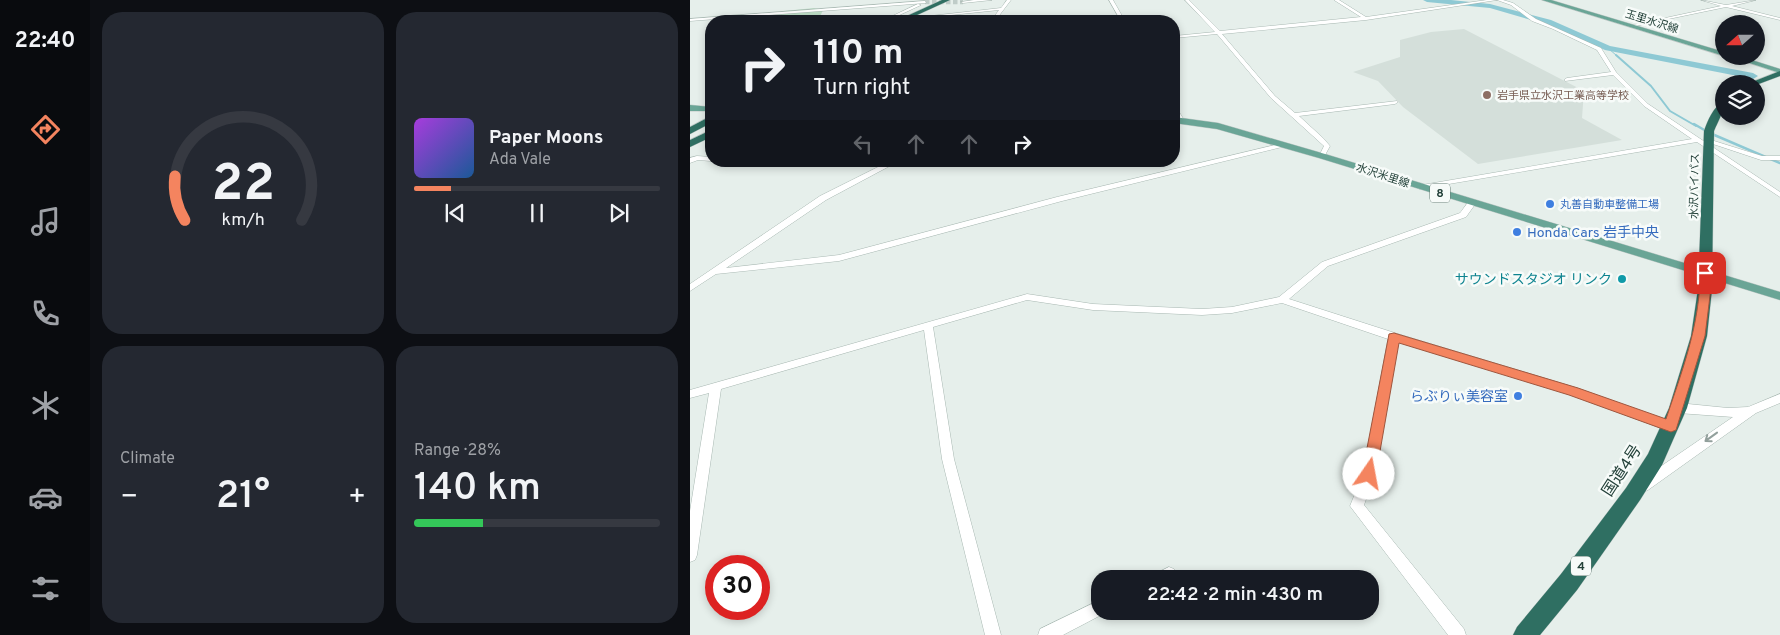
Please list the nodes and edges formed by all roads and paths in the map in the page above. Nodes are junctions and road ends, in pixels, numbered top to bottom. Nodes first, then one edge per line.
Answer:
1 (948, 0) edge
2 (990, 0) edge
3 (1009, 0) edge
4 (1111, 0) edge
5 (1187, 0) edge
6 (1336, 0) edge
7 (1497, 0) edge
8 (1546, 0) edge
9 (1702, 0) edge
10 (1754, 0) edge
11 (963, 2) dead end
12 (859, 6) junction
13 (1726, 6) junction
14 (1000, 9) junction
15 (855, 11) dead end
16 (750, 15) edge
17 (897, 15) edge
18 (913, 15) edge
19 (919, 15) edge
20 (942, 15) edge
21 (996, 15) edge
22 (1120, 15) edge
23 (1366, 18) junction
24 (705, 19) edge
25 (1780, 19) edge
26 (690, 20) edge
27 (1630, 26) junction
28 (1218, 32) junction
29 (1180, 35) edge
30 (1715, 51) edge
31 (1759, 65) edge
32 (1780, 72) edge
33 (1614, 73) junction
34 (1765, 78) edge
35 (1567, 80) dead end
36 (1395, 102) dead end
37 (690, 108) edge
38 (705, 109) edge
39 (1293, 115) junction
40 (1715, 115) edge
41 (1180, 120) edge
42 (705, 122) edge
43 (690, 131) edge
44 (705, 136) edge
45 (1697, 140) junction
46 (690, 144) edge
47 (1708, 144) junction
48 (705, 145) edge
49 (1284, 145) junction
50 (690, 152) edge
51 (1322, 156) junction
52 (1780, 158) edge
53 (705, 159) edge
54 (690, 161) edge
55 (884, 167) edge
56 (1422, 187) junction
57 (1780, 195) edge
58 (1472, 202) junction
59 (713, 272) junction
60 (1705, 273) junction
61 (690, 288) edge
62 (1780, 296) edge
63 (1282, 300) junction
64 (928, 325) junction
65 (1394, 337) junction
66 (716, 387) junction
67 (690, 394) edge
68 (1780, 398) edge
69 (1678, 408) junction
70 (1752, 410) junction
71 (1671, 426) junction
72 (1633, 494) junction
73 (690, 555) edge
74 (1091, 612) edge
75 (993, 635) edge
76 (1046, 635) edge
77 (1458, 635) edge
78 (1525, 635) edge

1 - 18 highway
1 - 19 highway
2 - 11 street
3 - 14 street
4 - 22 street
5 - 28 street
6 - 23 street
7 - 23 street
7 - 33 street
8 - 27 main road, 玉里水沢線
9 - 13 street
10 - 13 street
12 - 15 street
12 - 16 street
12 - 17 street
13 - 25 street
13 - 27 street
14 - 20 street
14 - 21 street
23 - 28 street
24 - 26 street
27 - 30 main road, 玉里水沢線
28 - 29 street
28 - 39 street
31 - 32 main road
32 - 34 highway
33 - 35 street
33 - 45 street
36 - 39 street
37 - 38 main road
39 - 51 street
40 - 47 highway, 水沢バイパス / 4
41 - 49 main road, 水沢米里線 / 8
42 - 43 highway
44 - 46 highway
45 - 47 street
45 - 56 street
47 - 52 street
47 - 57 street
47 - 60 highway, 水沢バイパス / 4
48 - 50 highway
49 - 51 main road, 水沢米里線 / 8
49 - 59 street
51 - 56 main road, 水沢米里線 / 8
53 - 54 street
55 - 59 street
56 - 58 main road, 水沢米里線 / 8
58 - 60 main road, 水沢米里線 / 8
58 - 63 street
59 - 61 street
60 - 62 main road, 水沢米里線
60 - 69 highway, 国道4号 / 4
63 - 64 street
63 - 65 street
64 - 66 street
64 - 75 street
65 - 71 street
65 - 77 street
66 - 67 street
66 - 73 street
68 - 70 street
69 - 70 street
69 - 71 highway, 国道4号 / 4
70 -> 72 street
71 - 72 highway, 国道4号 / 4
72 - 78 highway, 国道4号 / 4
74 - 76 street

